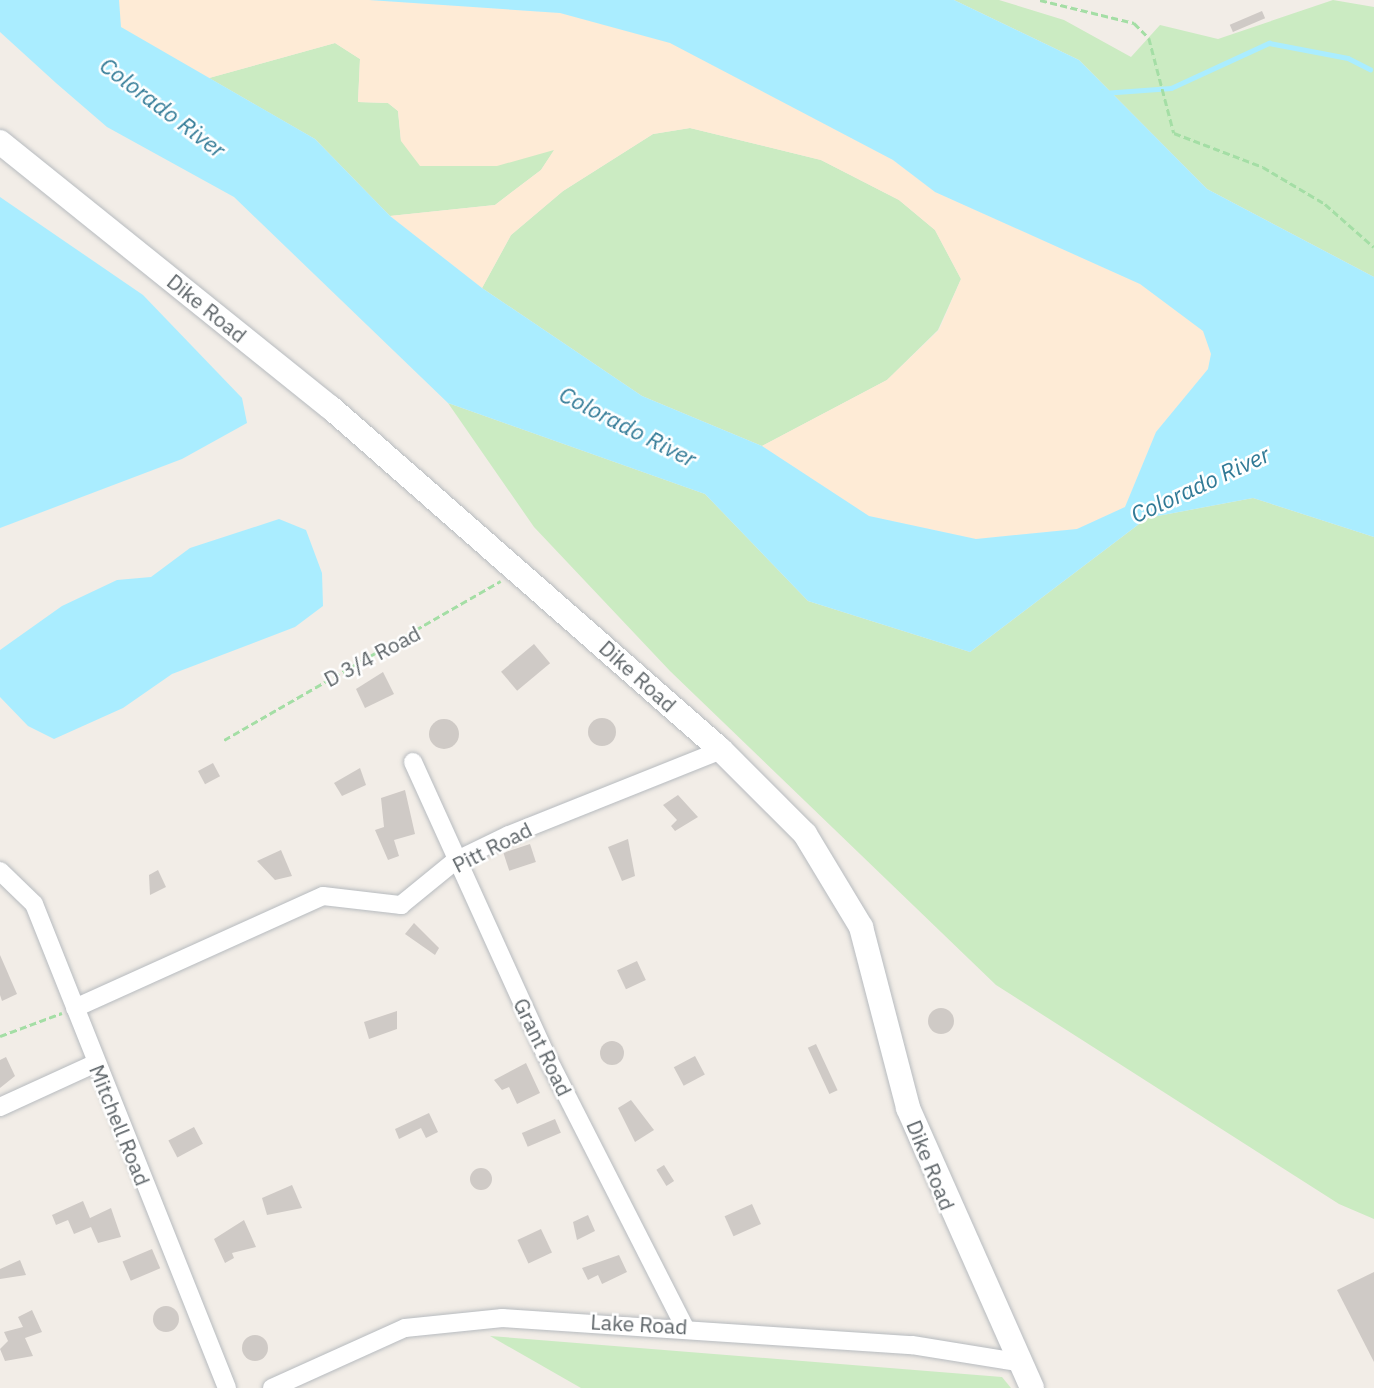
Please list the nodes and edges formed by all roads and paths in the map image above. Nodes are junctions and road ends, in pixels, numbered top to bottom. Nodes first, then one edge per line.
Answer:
1 (1040, 0) edge
2 (0, 142) edge
3 (1374, 247) edge
4 (519, 570) junction
5 (224, 740) dead end
6 (721, 750) junction
7 (413, 762) dead end
8 (455, 861) junction
9 (0, 871) edge
10 (75, 1008) junction
11 (0, 1036) edge
12 (96, 1063) junction
13 (0, 1107) edge
14 (684, 1326) junction
15 (1017, 1362) junction
16 (227, 1388) edge
17 (272, 1388) edge
18 (1032, 1388) edge

1 - 3 path
2 - 4 street, Dike Road
4 - 5 path, D 3/4 Road
4 - 6 street, Dike Road
6 - 8 street, Pitt Road
6 - 15 street, Dike Road
7 - 8 street, Grant Road
8 - 10 street, Pitt Road
8 - 14 street, Grant Road
9 - 10 street, Mitchell Road
10 - 11 path
10 - 12 street, Mitchell Road
12 - 13 street
12 - 16 street, Mitchell Road
14 - 15 street, Lake Road
14 - 17 street, Lake Road
15 - 18 street, Dike Road

